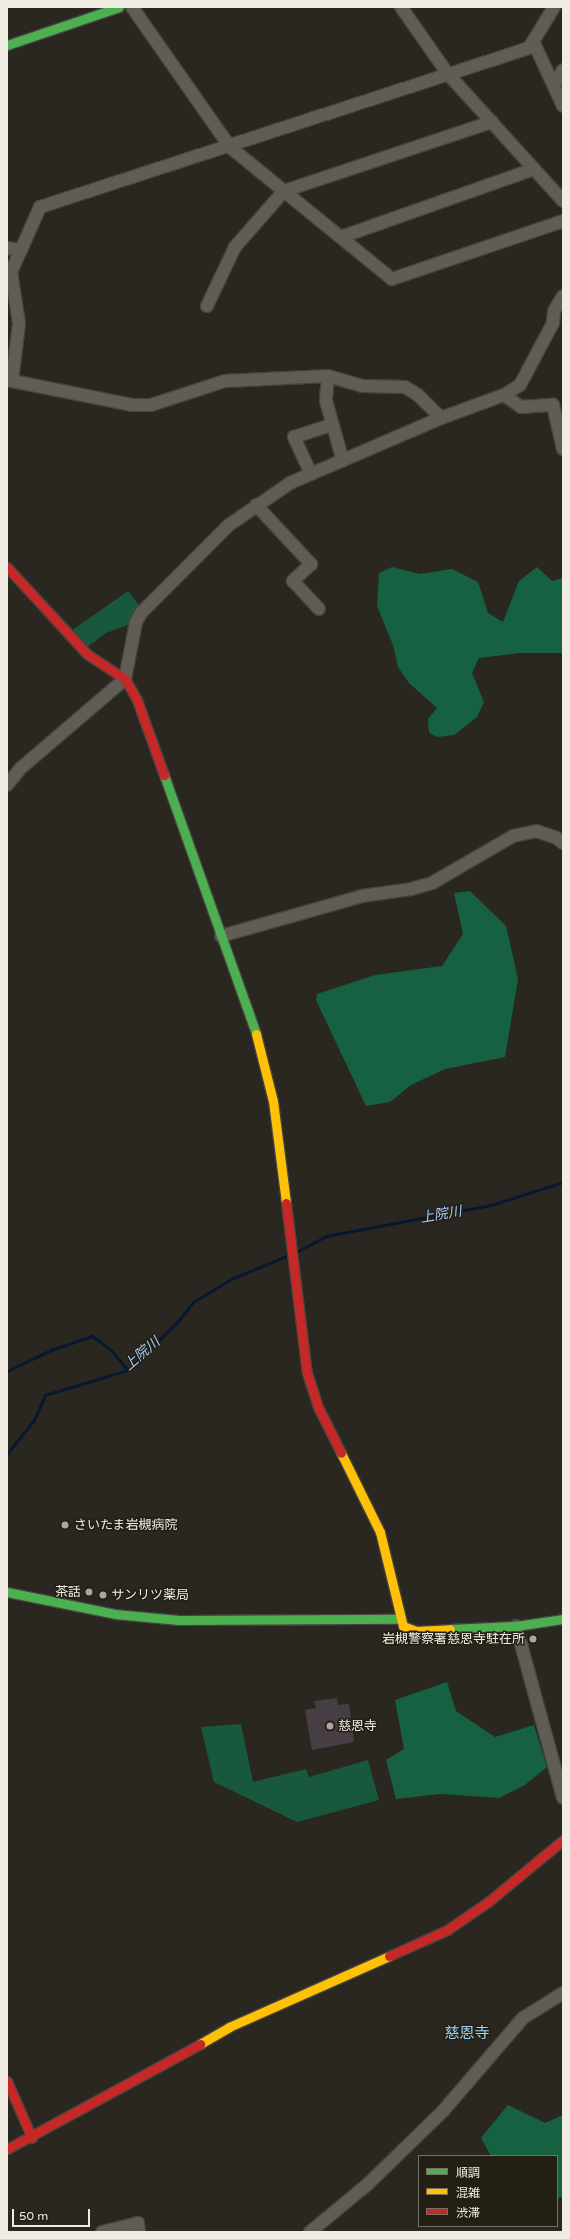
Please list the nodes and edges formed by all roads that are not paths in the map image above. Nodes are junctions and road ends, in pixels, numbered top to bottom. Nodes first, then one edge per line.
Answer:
1 (119, 7) edge
2 (132, 7) edge
3 (400, 7) edge
4 (554, 7) edge
5 (534, 43) junction
6 (7, 45) edge
7 (563, 70) edge
8 (448, 74) junction
9 (554, 85) junction
10 (563, 106) edge
11 (492, 122) junction
12 (230, 147) junction
13 (534, 169) junction
14 (284, 191) junction
15 (563, 201) edge
16 (563, 221) edge
17 (341, 237) junction
18 (7, 248) edge
19 (21, 250) junction
20 (563, 296) edge
21 (206, 306) dead end
22 (558, 321) edge
23 (13, 323) edge
24 (328, 376) junction
25 (10, 380) edge
26 (504, 395) junction
27 (441, 418) junction
28 (331, 425) junction
29 (563, 449) edge
30 (343, 461) junction
31 (311, 474) junction
32 (256, 505) junction
33 (7, 566) edge
34 (319, 609) dead end
35 (125, 679) junction
36 (7, 785) edge
37 (563, 843) edge
38 (221, 936) junction
39 (7, 1592) edge
40 (401, 1619) junction
41 (563, 1620) edge
42 (516, 1626) junction
43 (563, 1798) edge
44 (563, 1840) edge
45 (563, 1993) edge
46 (7, 2080) edge
47 (32, 2138) junction
48 (7, 2150) edge
49 (102, 2232) edge
50 (139, 2232) edge
51 (310, 2232) edge

1 - 6 street
2 - 12 street
3 - 8 street
4 - 5 street
5 - 8 street
5 - 9 street
7 - 9 street
8 - 11 street
8 - 12 street
9 - 10 street
11 - 13 street
11 - 14 street
12 - 14 street
12 - 19 street
13 - 15 street
13 - 17 street
14 - 17 street
14 - 21 street
16 - 17 street
18 - 19 street
19 - 23 street
20 - 22 street
22 - 26 street
23 - 25 street
24 - 25 street
24 - 27 street
24 - 28 street
26 - 27 street
26 - 29 street
27 - 30 street
28 - 30 street
28 - 31 street
30 - 31 street
31 - 32 street
32 - 34 street
32 - 35 street
33 - 35 street
35 - 36 street
35 - 38 street
37 - 38 street
38 - 40 street
39 - 40 street
40 - 42 street
41 - 42 street
42 - 43 street
44 - 47 street
45 - 51 street
46 - 47 street
47 - 48 street
49 - 50 street

